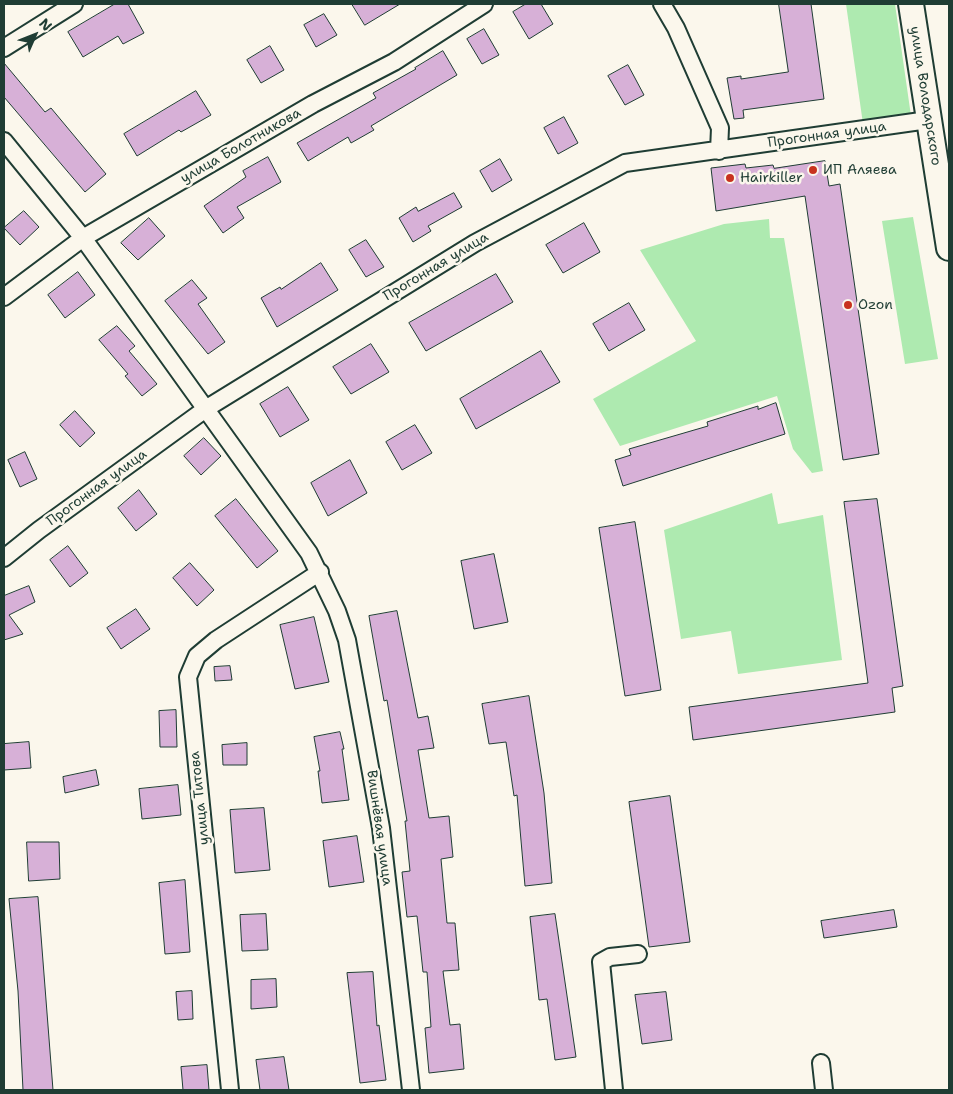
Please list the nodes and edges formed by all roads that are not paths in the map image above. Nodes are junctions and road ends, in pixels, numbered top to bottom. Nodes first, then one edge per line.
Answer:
1 (74, 4) edge
2 (484, 4) edge
3 (662, 4) edge
4 (911, 4) edge
5 (4, 48) edge
6 (928, 120) junction
7 (4, 141) edge
8 (719, 151) junction
9 (83, 238) junction
10 (949, 248) edge
11 (4, 297) edge
12 (207, 408) junction
13 (4, 558) edge
14 (320, 572) junction
15 (638, 954) dead end
16 (821, 1063) dead end
17 (230, 1090) edge
18 (411, 1090) edge
19 (614, 1090) edge
20 (824, 1090) edge

1 - 5 street
2 - 9 street, улица Болотникова
3 - 8 street
4 - 6 main road, улица Володарского
6 - 8 street, Прогонная улица
6 - 10 main road, улица Володарского
7 - 9 street, Вишнёвая улица
8 - 12 street, Прогонная улица
9 - 11 street, улица Болотникова
9 - 12 street, Вишнёвая улица
12 - 13 street, Прогонная улица
12 - 14 street, Вишнёвая улица
14 - 17 street, улица Титова
14 - 18 street, Вишнёвая улица
15 - 19 street
16 - 20 street

